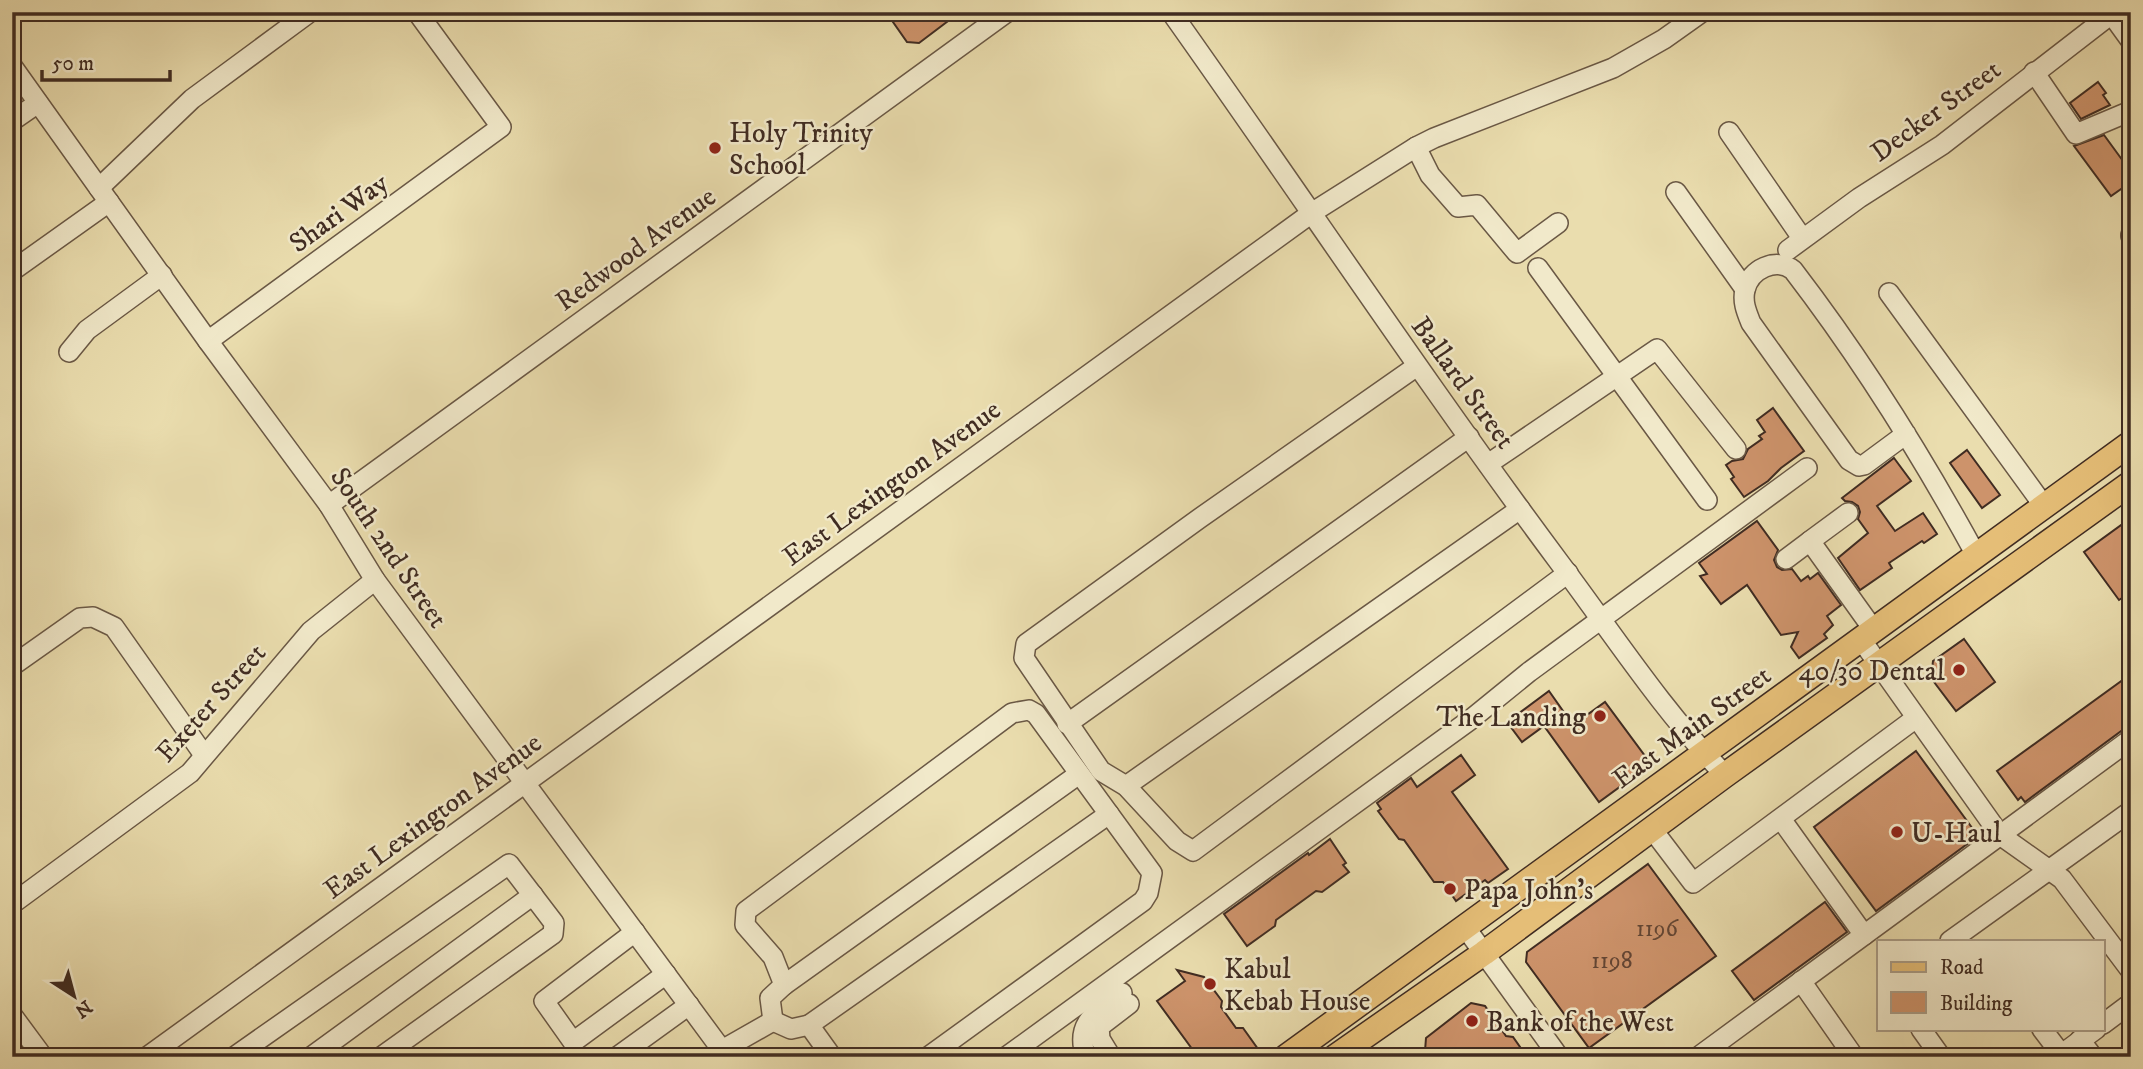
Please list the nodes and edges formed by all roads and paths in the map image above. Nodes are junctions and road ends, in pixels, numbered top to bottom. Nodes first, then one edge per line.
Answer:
1 (310, 12) edge
2 (417, 12) edge
3 (1007, 12) edge
4 (1171, 12) edge
5 (1702, 12) edge
6 (2111, 13) edge
7 (2131, 41) edge
8 (12, 66) edge
9 (2034, 72) junction
10 (38, 103) junction
11 (2129, 115) edge
12 (12, 121) edge
13 (1729, 132) dead end
14 (1416, 147) junction
15 (1676, 192) dead end
16 (104, 195) junction
17 (1313, 212) junction
18 (1558, 223) dead end
19 (1538, 268) dead end
20 (12, 271) edge
21 (162, 275) junction
22 (1745, 289) junction
23 (1889, 293) dead end
24 (208, 341) junction
25 (69, 352) dead end
26 (1417, 366) junction
27 (1618, 376) junction
28 (1906, 434) junction
29 (1469, 438) junction
30 (2131, 443) edge
31 (1736, 449) dead end
32 (1488, 464) junction
33 (1807, 468) dead end
34 (2131, 483) edge
35 (1707, 500) dead end
36 (329, 505) junction
37 (2044, 506) junction
38 (1520, 509) junction
39 (1848, 513) dead end
40 (1810, 541) junction
41 (1976, 555) junction
42 (1786, 559) dead end
43 (1568, 573) junction
44 (375, 580) junction
45 (1602, 620) junction
46 (1867, 634) junction
47 (1879, 665) junction
48 (12, 666) edge
49 (1916, 718) junction
50 (1068, 723) junction
51 (2131, 738) edge
52 (1704, 754) junction
53 (204, 755) junction
54 (1079, 774) junction
55 (1725, 775) junction
56 (523, 783) junction
57 (1126, 786) junction
58 (2131, 811) edge
59 (1109, 814) junction
60 (1781, 819) junction
61 (1652, 829) junction
62 (2000, 835) junction
63 (2050, 869) junction
64 (533, 895) junction
65 (12, 904) edge
66 (1465, 927) junction
67 (635, 932) junction
68 (1864, 935) junction
69 (1972, 935) edge
70 (1954, 940) edge
71 (1484, 953) junction
72 (2131, 971) edge
73 (666, 974) junction
74 (1801, 981) junction
75 (784, 985) junction
76 (2131, 1003) edge
77 (689, 1005) junction
78 (12, 1014) edge
79 (773, 1021) junction
80 (2104, 1023) edge
81 (809, 1025) junction
82 (1922, 1030) edge
83 (2043, 1030) edge
84 (2088, 1035) edge
85 (724, 1054) edge
86 (2060, 1056) edge
87 (43, 1057) edge
88 (147, 1057) edge
89 (234, 1057) edge
90 (312, 1057) edge
91 (381, 1057) edge
92 (617, 1057) edge
93 (832, 1057) edge
94 (928, 1057) edge
95 (1006, 1057) edge
96 (1086, 1057) edge
97 (1111, 1057) edge
98 (1286, 1057) edge
99 (1335, 1057) edge
100 (1559, 1057) edge
101 (1699, 1057) edge
102 (1854, 1057) edge
103 (1941, 1057) edge
104 (2093, 1057) edge

1 - 16 street
2 - 24 street, Shari Way
3 - 36 street, Redwood Avenue
4 - 17 street, Ballard Street
5 - 14 street, East Lexington Avenue
6 - 7 street
6 - 9 street, Decker Street
8 - 10 street, South 2nd Street
9 - 11 street
9 - 13 street, Decker Street
10 - 12 street
10 - 16 street, South 2nd Street
14 - 17 street, East Lexington Avenue
14 - 18 street
15 - 22 street
16 - 20 street
16 - 21 street, South 2nd Street
17 - 26 street, Ballard Street
17 - 56 street, East Lexington Avenue
19 - 27 street
21 - 24 street, South 2nd Street
21 - 25 street
22 - 28 street
22 - 28 street
23 - 37 street
24 - 36 street, South 2nd Street
26 - 29 street, Ballard Street
26 - 50 street
27 - 31 street
27 - 32 street
27 - 35 street
28 - 41 street
29 - 32 street, Ballard Street
29 - 50 street
30 - 37 main road, East Main Street
32 - 38 street, Ballard Street
33 - 45 street
34 - 47 main road
36 - 44 street, South 2nd Street
37 - 41 main road, East Main Street
38 - 43 street, Ballard Street
38 - 57 street
39 - 40 street
40 - 42 street
40 - 46 street
41 - 46 main road, East Main Street
43 - 45 street, Ballard Street
43 - 57 street
44 - 53 street, Exeter Street
44 - 56 street, South 2nd Street
45 - 52 street, Ballard Street
45 - 95 street
46 - 47 street
46 - 52 main road, East Main Street
47 - 49 street
47 - 55 main road
48 - 53 street
49 - 60 street
49 - 62 street
50 - 57 street
51 - 62 street
52 - 55 street, Ballard Street
52 - 66 main road, East Main Street
53 - 65 street, Exeter Street
54 - 59 street
54 - 75 street
54 - 75 street
55 - 61 main road
56 - 67 street, South 2nd Street
56 - 88 street, East Lexington Avenue
58 - 63 street
59 - 81 street
59 - 94 street
60 - 61 street
60 - 68 street
61 - 71 main road
62 - 63 street
62 - 68 street
63 - 69 street
63 - 72 street
64 - 89 street
64 - 90 street
64 - 91 street
66 - 71 street
66 - 98 main road, East Main Street
67 - 73 street, South 2nd Street
67 - 73 street
68 - 74 street
69 - 70 street
71 - 99 main road
71 - 100 street
73 - 77 street, South 2nd Street
74 - 101 street
74 - 102 street
75 - 79 street
76 - 80 street
77 - 85 street, South 2nd Street
77 - 92 street
78 - 87 street
79 - 81 street
79 - 85 street
81 - 93 street
82 - 103 street
83 - 86 street
84 - 86 street
84 - 104 street
96 - 97 street

